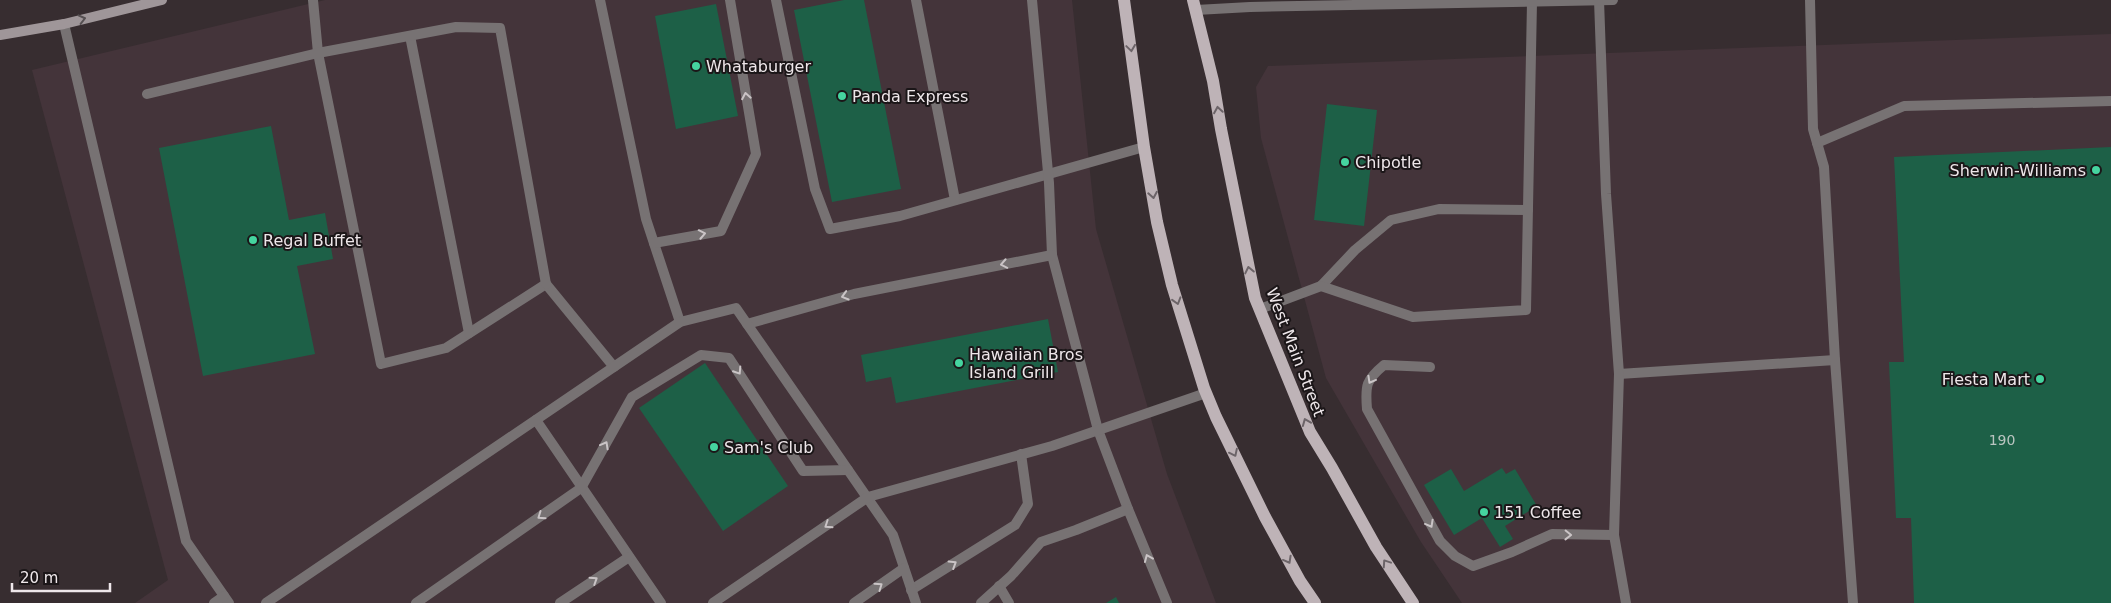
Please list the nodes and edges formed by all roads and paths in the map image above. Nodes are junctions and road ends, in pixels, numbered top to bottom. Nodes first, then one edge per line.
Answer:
1 (162, 0) edge
2 (313, 0) edge
3 (600, 0) edge
4 (730, 0) edge
5 (776, 0) edge
6 (916, 0) edge
7 (1032, 0) edge
8 (1124, 0) edge
9 (1599, 0) edge
10 (1613, 0) edge
11 (1810, 0) edge
12 (1401, 2) edge
13 (1532, 2) junction
14 (1194, 5) edge
15 (64, 24) junction
16 (0, 35) edge
17 (410, 36) junction
18 (318, 53) junction
19 (147, 94) dead end
20 (2111, 101) edge
21 (1817, 143) junction
22 (1144, 147) junction
23 (1048, 173) junction
24 (955, 200) junction
25 (1528, 210) junction
26 (654, 244) junction
27 (1052, 255) junction
28 (546, 284) junction
29 (1322, 286) junction
30 (1260, 309) junction
31 (680, 322) junction
32 (747, 324) junction
33 (469, 333) junction
34 (1835, 360) junction
35 (614, 367) junction
36 (1430, 367) dead end
37 (1619, 374) junction
38 (1206, 393) junction
39 (536, 420) junction
40 (1098, 430) junction
41 (1021, 454) junction
42 (848, 470) junction
43 (581, 488) junction
44 (868, 497) junction
45 (1128, 509) junction
46 (1614, 535) junction
47 (629, 558) junction
48 (904, 568) junction
49 (999, 586) junction
50 (911, 590) junction
51 (226, 600) edge
52 (214, 603) edge
53 (266, 603) edge
54 (416, 603) edge
55 (560, 603) edge
56 (661, 603) edge
57 (713, 603) edge
58 (854, 603) edge
59 (916, 603) edge
60 (981, 603) edge
61 (1009, 603) edge
62 (1167, 603) edge
63 (1315, 603) edge
64 (1414, 603) edge
65 (1626, 603) edge
66 (1853, 603) edge

15 -> 1 main road
2 - 18 street
3 - 26 street
26 -> 4 street
5 - 24 street
6 - 24 street
7 - 23 street
8 -> 22 main road
9 - 10 street
9 - 13 street
9 - 37 street
11 - 21 street
12 - 13 street
12 - 14 street
13 - 25 street
30 -> 14 main road, West Main Street
15 - 16 main road
15 - 51 street
17 - 18 street
17 - 28 street
17 - 33 street
18 - 19 street
18 - 33 street
20 - 21 street
21 - 34 street
22 - 23 street
22 -> 38 main road
23 - 24 street
23 - 27 street
25 - 29 street
25 - 29 street
26 - 31 street
27 -> 32 street
27 - 40 street
28 - 33 street
28 - 35 street
29 - 30 street
64 -> 30 main road, West Main Street
31 - 32 street
31 - 35 street
32 - 42 street
34 - 37 street
34 - 66 street
35 - 39 street
36 -> 46 street
37 - 46 street
38 - 40 street
38 -> 63 main road
39 - 43 street
39 - 53 street
40 - 41 street
40 - 45 street
41 - 44 street
50 -> 41 street
43 -> 42 street
42 - 44 street
43 - 47 street
43 -> 54 street
44 - 48 street
44 -> 57 street
45 - 49 street
62 -> 45 street
46 - 65 street
55 -> 47 street
47 - 56 street
48 - 50 street
58 -> 48 street
49 - 60 street
49 - 61 street
50 - 59 street
51 - 52 street

